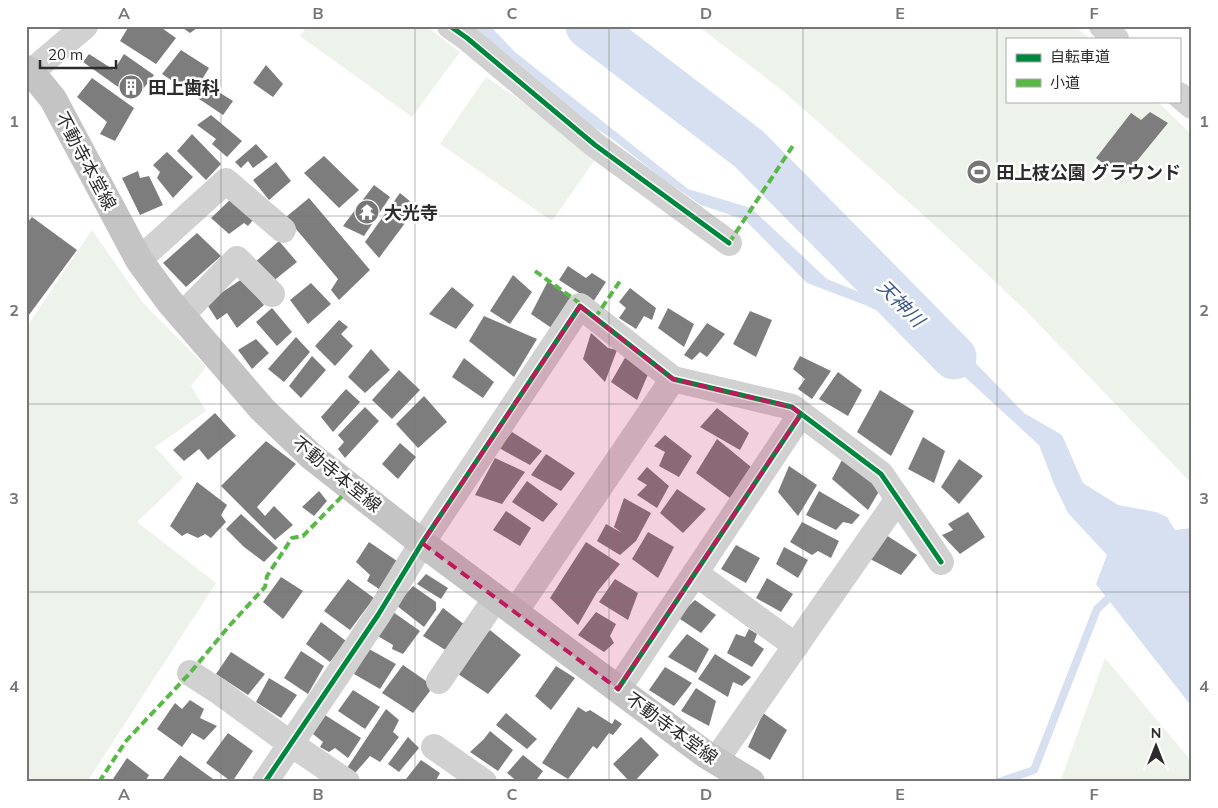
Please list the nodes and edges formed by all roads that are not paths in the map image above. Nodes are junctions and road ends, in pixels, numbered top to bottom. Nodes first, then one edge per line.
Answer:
1 (85, 26) edge
2 (450, 26) edge
3 (1102, 26) edge
4 (1115, 38) edge
5 (29, 70) edge
6 (1180, 96) edge
7 (1192, 106) edge
8 (283, 230) dead end
9 (729, 243) dead end
10 (139, 260) junction
11 (272, 294) dead end
12 (181, 316) junction
13 (673, 380) junction
14 (801, 414) junction
15 (898, 499) junction
16 (422, 543) junction
17 (941, 562) dead end
18 (695, 573) junction
19 (506, 605) junction
20 (796, 646) junction
21 (190, 673) dead end
22 (439, 681) dead end
23 (618, 688) junction
24 (291, 744) junction
25 (434, 747) dead end
26 (716, 760) junction
27 (266, 782) edge
28 (348, 782) edge
29 (484, 782) edge
30 (751, 782) edge

1 - 5 street
2 - 9 street
3 - 4 street
5 - 10 main road, 不動寺本堂線
6 - 7 street
8 - 10 street
10 - 12 main road, 不動寺本堂線
11 - 12 street
12 - 16 main road, 不動寺本堂線
13 - 14 street
13 - 16 street
13 - 19 street
14 - 15 street
14 - 18 street
15 - 17 street
15 - 20 street
16 - 19 main road, 不動寺本堂線
16 - 24 street
18 - 20 street
18 - 23 street
19 - 22 street
19 - 23 main road, 不動寺本堂線
20 - 26 street
21 - 24 street
23 - 26 main road, 不動寺本堂線
24 - 27 street
24 - 28 street
25 - 29 street
26 - 30 main road, 不動寺本堂線

